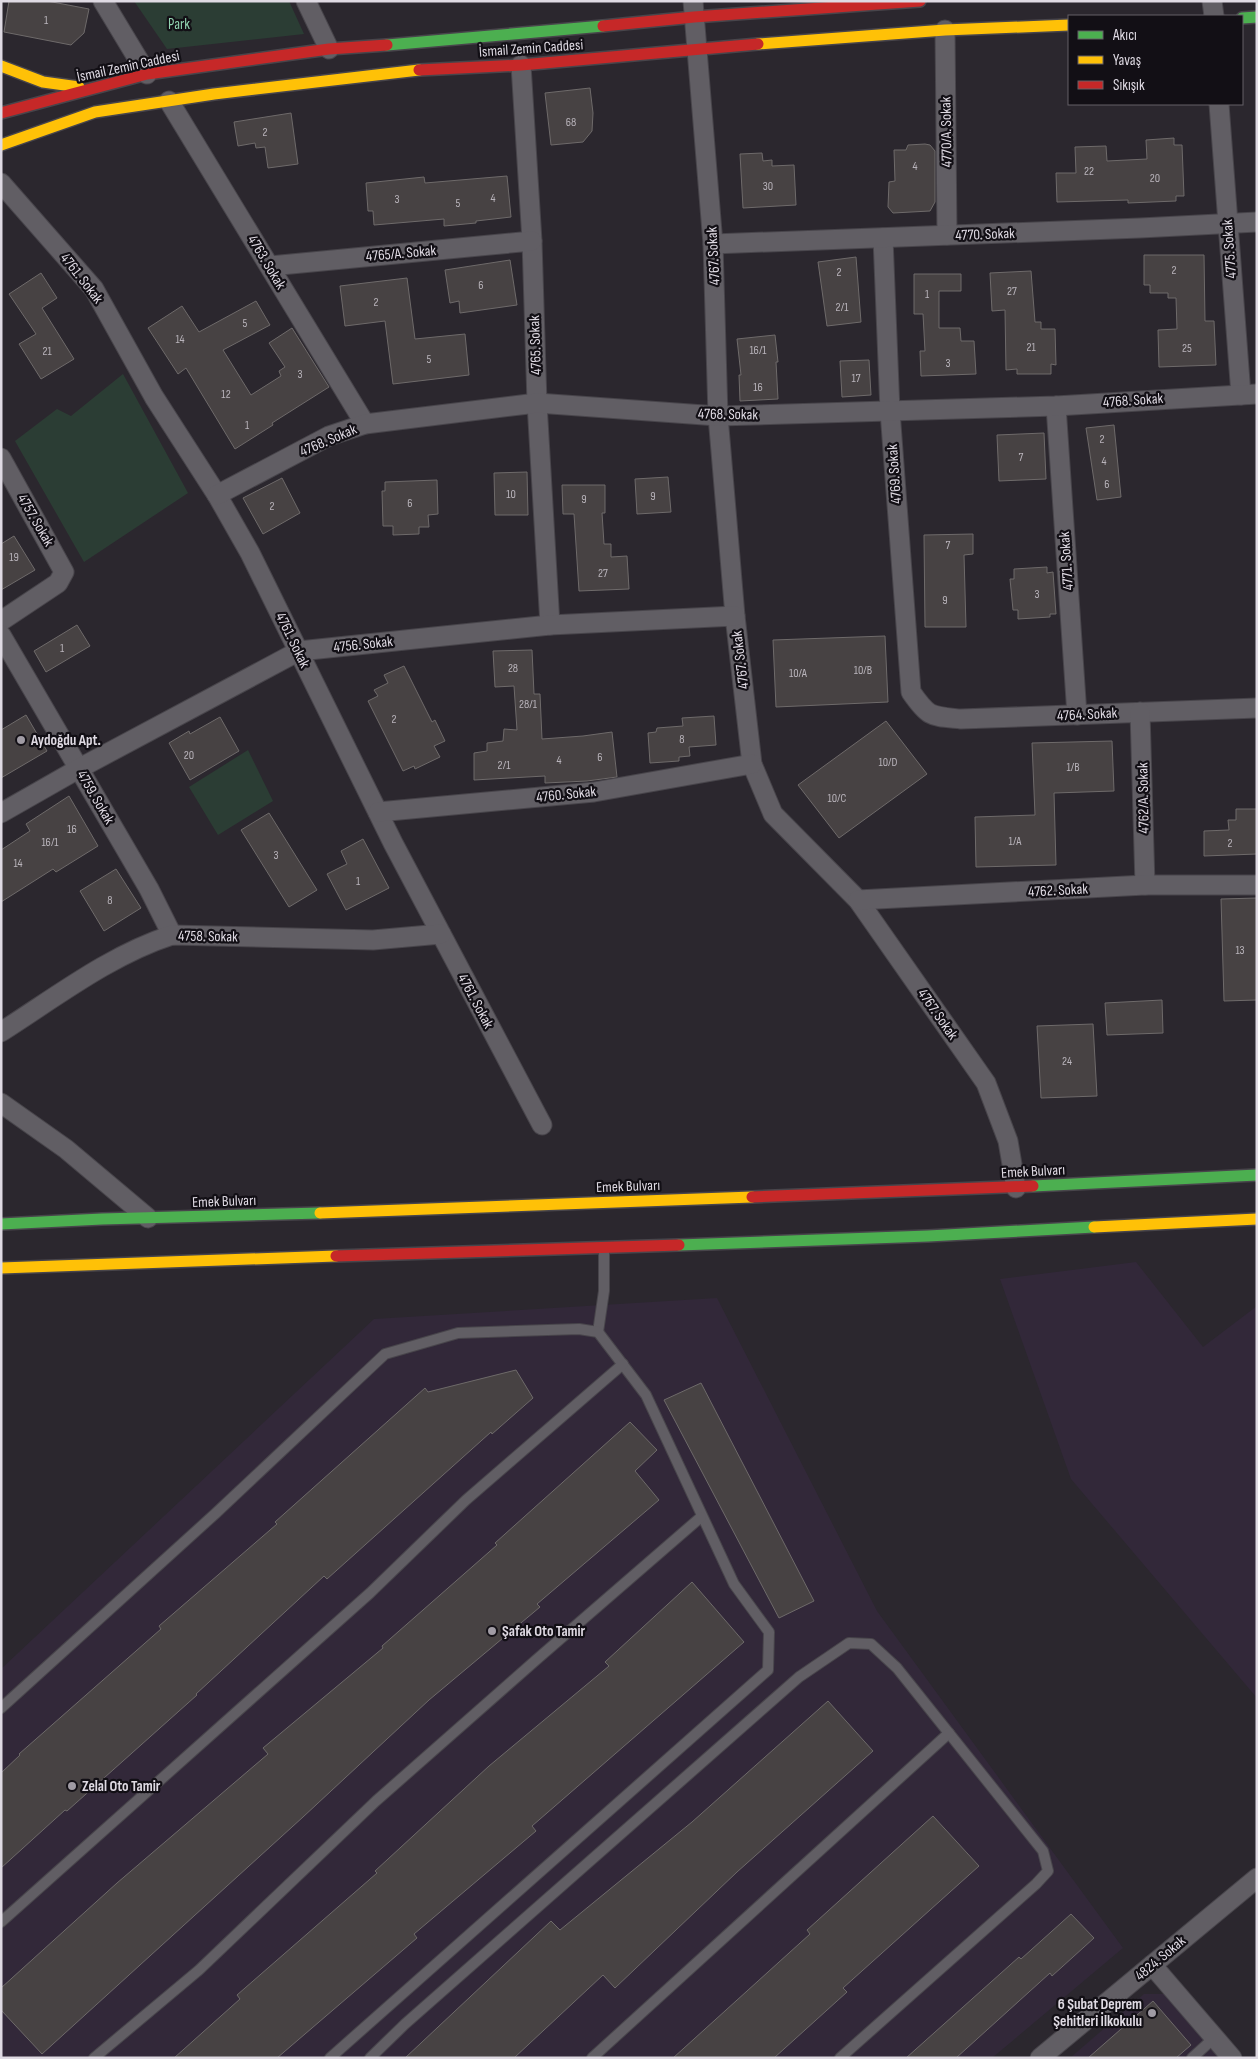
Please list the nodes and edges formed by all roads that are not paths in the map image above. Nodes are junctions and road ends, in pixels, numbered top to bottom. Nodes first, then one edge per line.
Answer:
1 (103, 1) edge
2 (306, 1) edge
3 (920, 1) edge
4 (1212, 1) edge
5 (878, 2) edge
6 (694, 9) edge
7 (1214, 15) edge
8 (1257, 17) edge
9 (1243, 18) edge
10 (1068, 25) edge
11 (945, 30) junction
12 (329, 49) junction
13 (697, 49) junction
14 (1, 66) edge
15 (521, 66) junction
16 (147, 74) junction
17 (93, 88) junction
18 (169, 101) junction
19 (1219, 105) edge
20 (1, 112) edge
21 (7, 130) edge
22 (1, 145) edge
23 (1, 183) edge
24 (1257, 222) edge
25 (1227, 223) junction
26 (947, 235) junction
27 (883, 238) junction
28 (532, 241) junction
29 (713, 244) junction
30 (270, 266) junction
31 (1249, 394) edge
32 (537, 403) junction
33 (1056, 406) junction
34 (890, 411) junction
35 (718, 416) junction
36 (365, 424) junction
37 (1, 458) edge
38 (217, 495) junction
39 (735, 616) junction
40 (1, 621) edge
41 (550, 625) junction
42 (1, 636) edge
43 (298, 651) junction
44 (921, 706) joint
45 (1257, 708) edge
46 (1140, 712) junction
47 (1077, 715) junction
48 (752, 764) junction
49 (80, 768) junction
50 (378, 812) junction
51 (1, 813) edge
52 (1145, 885) junction
53 (1257, 885) edge
54 (858, 900) junction
55 (441, 934) junction
56 (172, 935) junction
57 (1, 1032) edge
58 (1, 1103) edge
59 (542, 1125) dead end
60 (1257, 1175) edge
61 (1016, 1188) junction
62 (148, 1218) junction
63 (1257, 1219) edge
64 (1, 1224) edge
65 (604, 1247) junction
66 (1, 1268) edge
67 (598, 1332) junction
68 (623, 1364) junction
69 (701, 1517) junction
70 (1, 1708) edge
71 (949, 1733) junction
72 (1257, 1878) edge
73 (1, 1922) edge
74 (1152, 1965) junction
75 (1214, 2038) junction
76 (94, 2058) edge
77 (330, 2058) edge
78 (370, 2058) edge
79 (592, 2058) edge
80 (840, 2058) edge
81 (1040, 2058) edge
82 (1192, 2058) edge
83 (1232, 2058) edge

1 - 16 street
2 - 12 street
3 - 5 main road, İsmail Zemin Caddesi
4 - 7 street
5 - 6 main road, İsmail Zemin Caddesi
6 - 12 main road, İsmail Zemin Caddesi
6 - 13 street, 4767. Sokak
8 - 9 main road
10 - 11 main road, İsmail Zemin Caddesi
11 - 13 main road, İsmail Zemin Caddesi
11 - 26 street, 4770/A. Sokak
12 - 16 main road, İsmail Zemin Caddesi
13 - 15 main road, İsmail Zemin Caddesi
13 - 29 street, 4767. Sokak
14 - 17 main road
15 - 18 main road, İsmail Zemin Caddesi
15 - 28 street, 4765. Sokak
16 - 17 main road, İsmail Zemin Caddesi
17 - 20 main road, İsmail Zemin Caddesi
18 - 21 main road, İsmail Zemin Caddesi
18 - 30 street, 4763. Sokak
19 - 25 street, 4775. Sokak
21 - 22 main road, İsmail Zemin Caddesi
23 - 38 street, 4761. Sokak
24 - 25 street, 4770. Sokak
25 - 26 street, 4770. Sokak
25 - 31 street, 4775. Sokak
26 - 27 street, 4770. Sokak
27 - 29 street, 4770. Sokak
27 - 34 street, 4769. Sokak
28 - 30 street, 4765/A. Sokak
28 - 32 street, 4765. Sokak
29 - 35 street, 4767. Sokak
30 - 36 street, 4763. Sokak
31 - 33 street, 4768. Sokak
32 - 35 street, 4768. Sokak
32 - 36 street, 4768. Sokak
32 - 41 street, 4765. Sokak
33 - 34 street, 4768. Sokak
33 - 47 street, 4771. Sokak
34 - 35 street, 4768. Sokak
34 - 44 street, 4769. Sokak
35 - 39 street, 4767. Sokak
36 - 38 street, 4768. Sokak
37 - 40 street, 4757. Sokak
38 - 43 street, 4761. Sokak
39 - 41 street, 4756. Sokak
39 - 48 street, 4767. Sokak
41 - 43 street, 4756. Sokak
42 - 49 street, 4759. Sokak
43 - 49 street, 4756. Sokak
43 - 50 street, 4761. Sokak
44 - 47 street, 4764. Sokak
45 - 46 street, 4764. Sokak
46 - 47 street, 4764. Sokak
46 - 52 street, 4762/A. Sokak
48 - 50 street, 4760. Sokak
48 - 54 street, 4767. Sokak
49 - 51 street, 4756. Sokak
49 - 56 street, 4759. Sokak
50 - 55 street, 4761. Sokak
52 - 53 street, 4762. Sokak
52 - 54 street, 4762. Sokak
54 - 61 street, 4767. Sokak
55 - 56 street, 4758. Sokak
55 - 59 street, 4761. Sokak
56 - 57 street, 4758. Sokak
58 - 62 street
60 - 61 main road, Emek Bulvarı
61 - 62 main road, Emek Bulvarı
62 - 64 main road, Emek Bulvarı
63 - 65 main road
65 - 66 main road
65 - 67 lane
67 - 68 lane
67 - 70 lane
68 - 69 lane
68 - 73 lane
69 - 76 lane
69 - 77 lane
71 - 78 lane
71 - 79 lane
71 - 80 lane
72 - 74 street, 4824. Sokak
74 - 75 street
74 - 81 street, 4824. Sokak
75 - 82 lane
75 - 83 street

